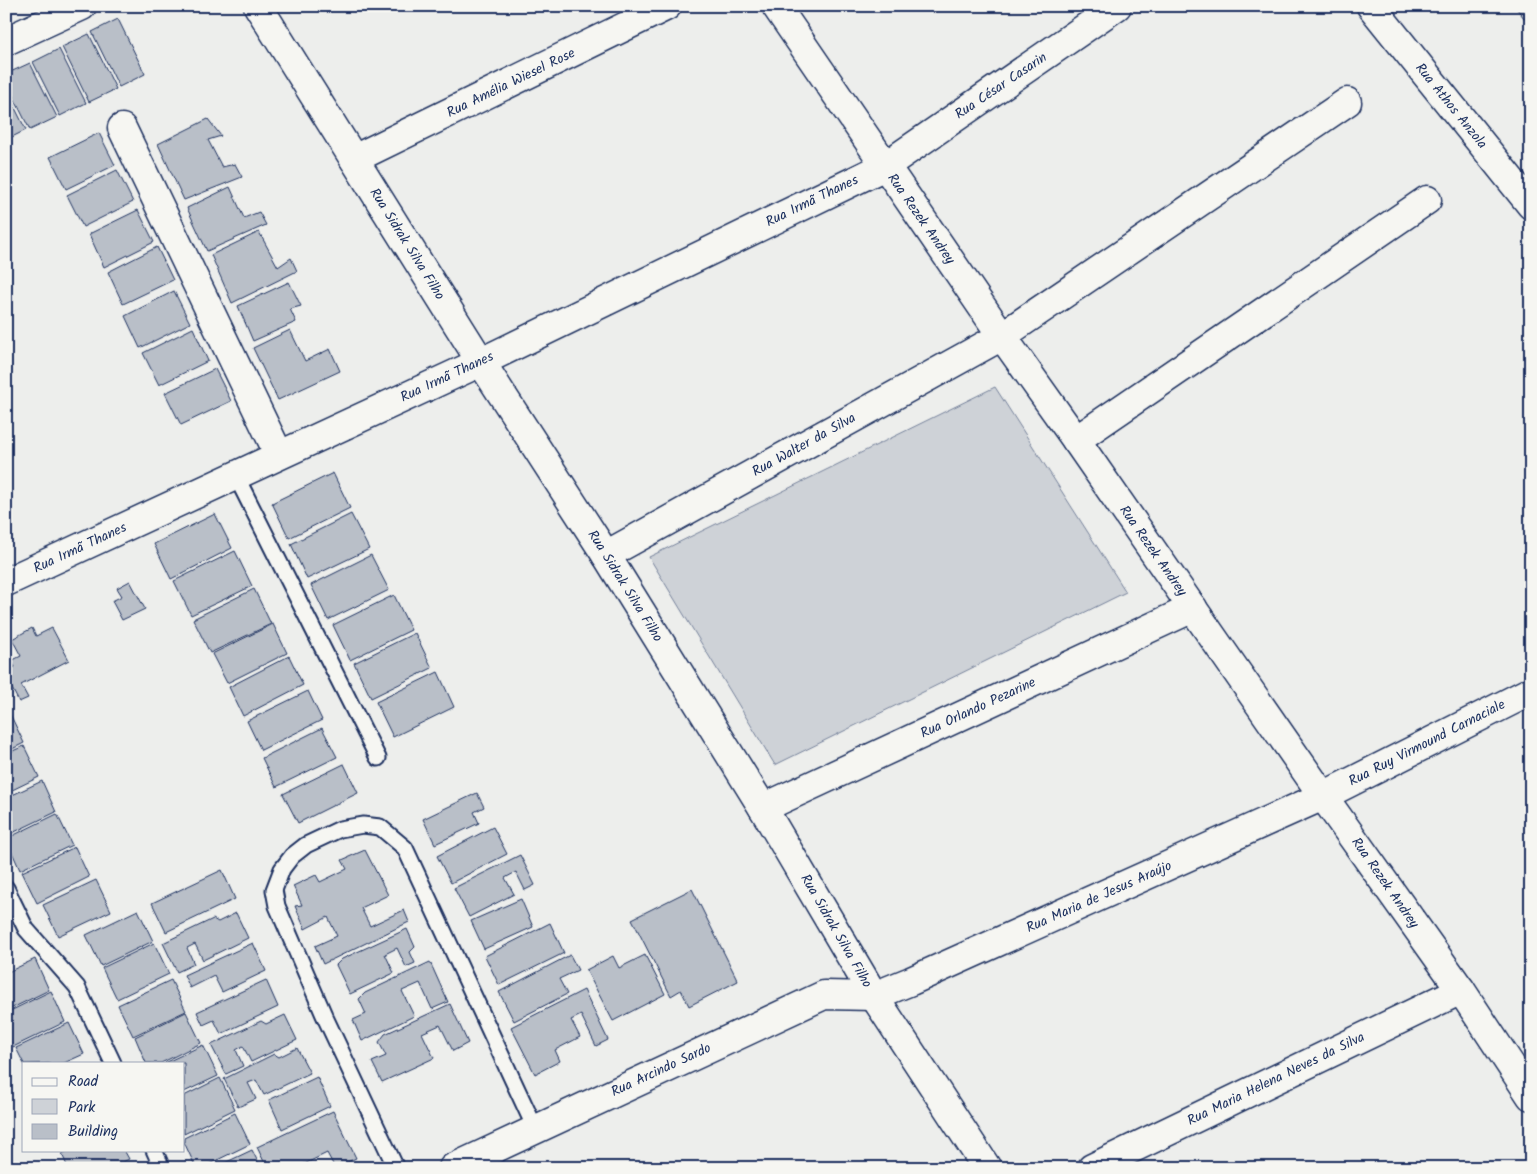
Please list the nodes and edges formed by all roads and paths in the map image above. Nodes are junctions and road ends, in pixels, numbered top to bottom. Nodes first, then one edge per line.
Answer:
1 (82, 6) edge
2 (258, 6) edge
3 (667, 6) edge
4 (776, 6) edge
5 (1117, 6) edge
6 (1371, 6) edge
7 (6, 41) edge
8 (1347, 102) dead end
9 (122, 128) dead end
10 (354, 159) junction
11 (884, 166) junction
12 (1426, 200) dead end
13 (1531, 206) edge
14 (1002, 336) junction
15 (481, 362) junction
16 (1076, 440) junction
17 (279, 455) junction
18 (236, 476) junction
19 (606, 555) junction
20 (6, 582) edge
21 (1192, 608) junction
22 (1531, 691) edge
23 (378, 758) dead end
24 (1323, 796) junction
25 (763, 808) junction
26 (6, 888) edge
27 (1460, 990) junction
28 (874, 996) junction
29 (113, 1062) edge
30 (1531, 1096) edge
31 (536, 1128) junction
32 (155, 1152) edge
33 (162, 1168) edge
34 (396, 1168) edge
35 (453, 1168) edge
36 (987, 1168) edge
37 (1092, 1168) edge

1 - 7 street
2 - 10 street, Rua Sidrak Silva Filho
3 - 10 street, Rua Amélia Wiesel Rose
4 - 11 street, Rua Rezek Andrey
5 - 11 street, Rua César Casarin
6 - 13 street, Rua Athos Anzola
8 - 14 street, Rua Walter da Silva
9 - 17 street
10 - 15 street, Rua Sidrak Silva Filho
11 - 14 street, Rua Rezek Andrey
11 - 15 street, Rua Irmã Thanes
12 - 16 street
14 - 16 street, Rua Rezek Andrey
14 - 19 street, Rua Walter da Silva
15 - 17 street, Rua Irmã Thanes
15 - 19 street, Rua Sidrak Silva Filho
16 - 21 street, Rua Rezek Andrey
17 - 18 street, Rua Irmã Thanes
18 - 20 street, Rua Irmã Thanes
18 - 23 lane
19 - 25 street, Rua Sidrak Silva Filho
21 - 24 street, Rua Rezek Andrey
21 - 25 street, Rua Orlando Pezarine
22 - 24 street, Rua Ruy Virmound Carnaciale
24 - 27 street, Rua Rezek Andrey
24 - 28 street, Rua Maria de Jesus Araújo
25 - 28 street, Rua Sidrak Silva Filho
26 - 29 lane
27 - 30 street, Rua Rezek Andrey
27 - 37 street, Rua Maria Helena Neves da Silva
28 - 31 street, Rua Arcindo Sardo
28 - 36 street, Rua Sidrak Silva Filho
31 - 34 lane
31 - 35 street, Rua Arcindo Sardo
32 - 33 lane

